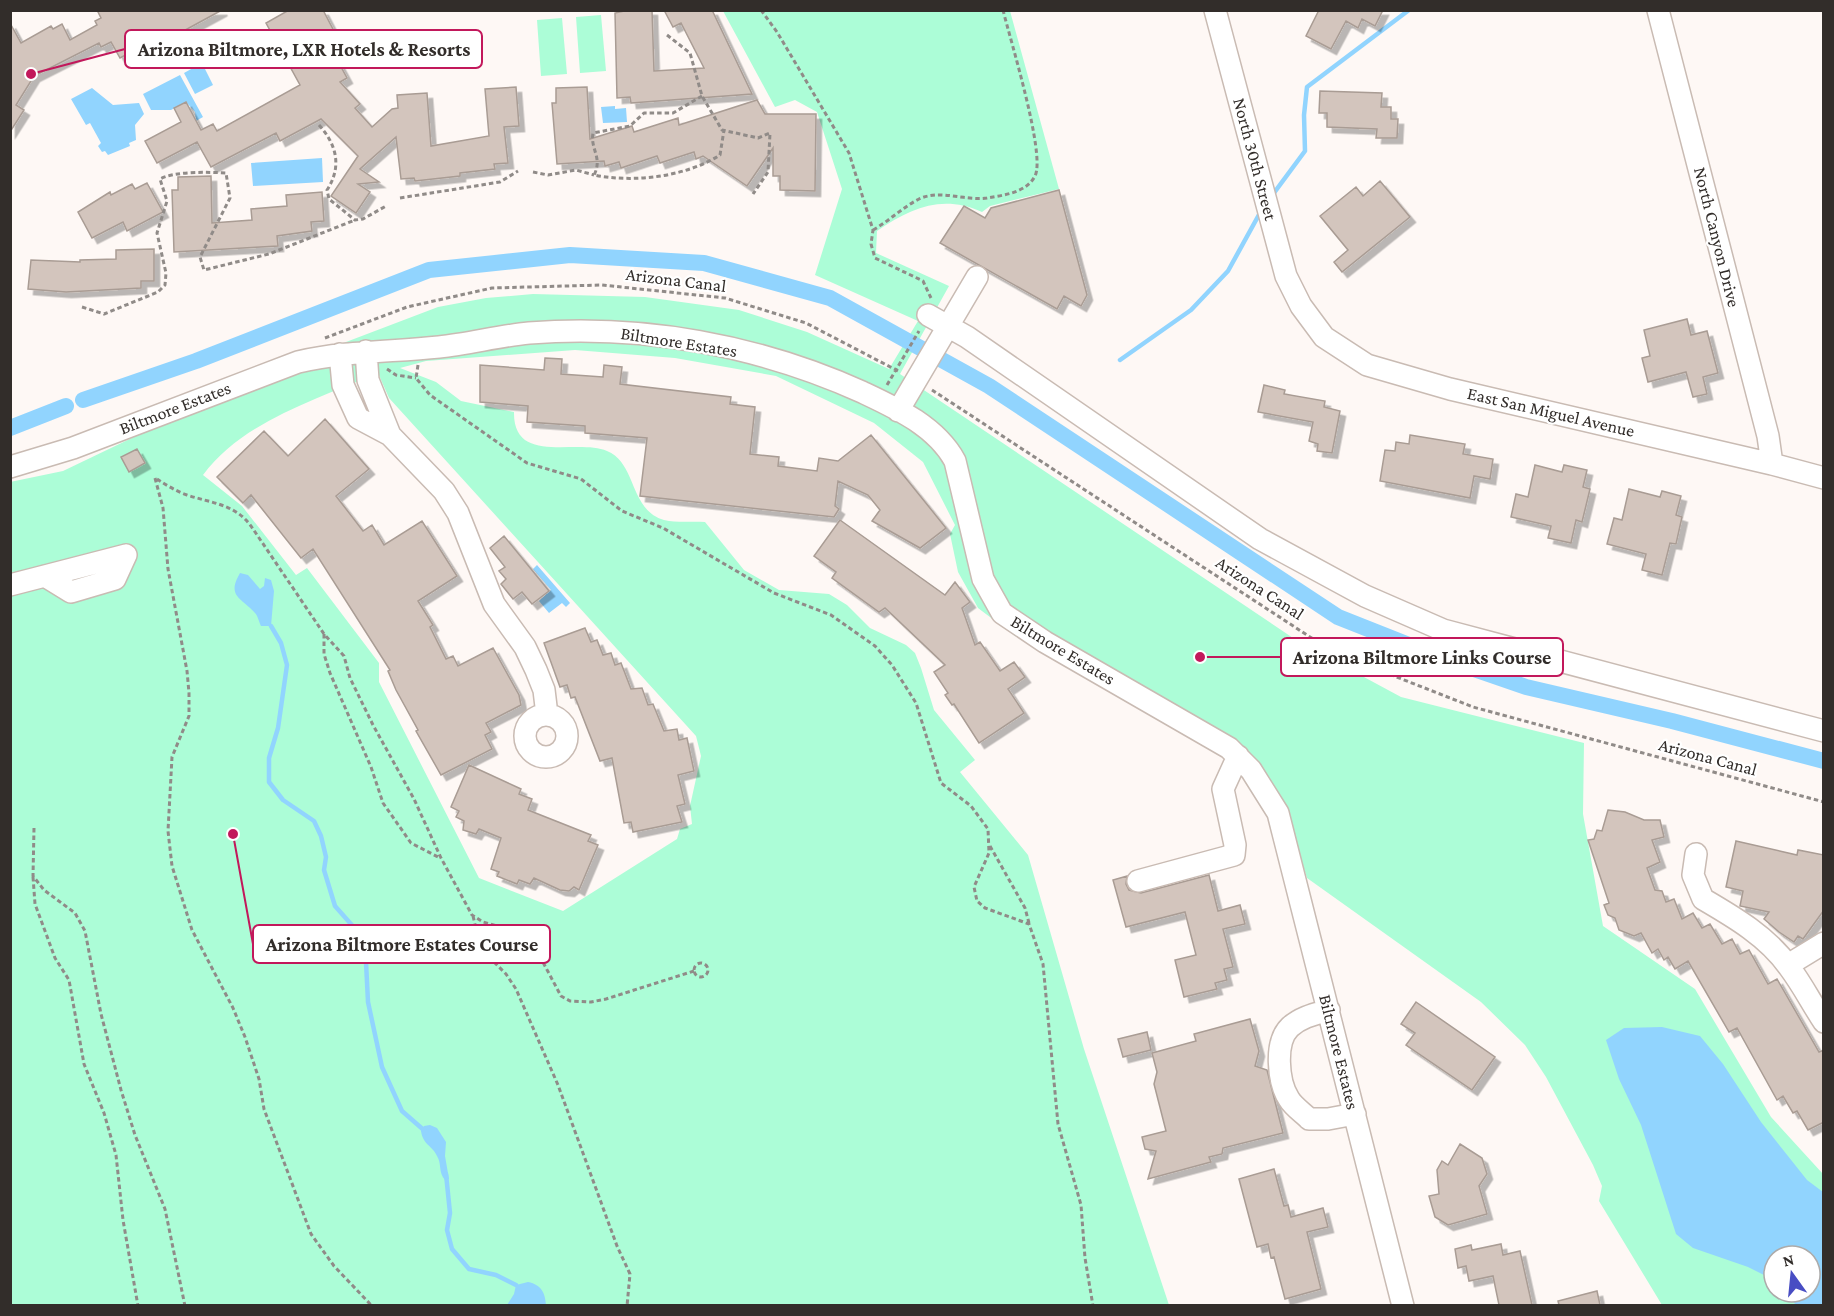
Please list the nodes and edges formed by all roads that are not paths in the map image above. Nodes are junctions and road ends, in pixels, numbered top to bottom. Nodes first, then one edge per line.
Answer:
1 (1215, 10) edge
2 (1658, 10) edge
3 (977, 277) dead end
4 (1301, 306) joint
5 (926, 319) road end
6 (945, 330) junction
7 (366, 351) junction
8 (340, 354) junction
9 (898, 411) junction
10 (390, 435) junction
11 (1772, 464) junction
12 (10, 467) edge
13 (1824, 478) edge
14 (45, 576) dead end
15 (10, 585) edge
16 (547, 715) dead end
17 (1824, 731) edge
18 (1239, 756) junction
19 (1696, 854) dead end
20 (1138, 881) dead end
21 (1824, 943) edge
22 (1788, 965) junction
23 (1329, 1010) junction
24 (1824, 1022) edge
25 (1355, 1114) junction
26 (1403, 1305) edge

1 - 4 street, North 30th Street
2 - 11 street, North Canyon Drive
3 - 6 street
4 - 11 street, East San Miguel Avenue
5 - 6 street
6 - 9 street
6 - 17 street
7 - 8 street, Biltmore Estates
7 - 9 street, Biltmore Estates
7 - 10 street
8 - 10 street
8 - 12 street, Biltmore Estates
9 - 18 street, Biltmore Estates
10 - 16 street
11 - 13 street, East San Miguel Avenue
14 - 15 street
18 - 20 street
18 - 23 street, Biltmore Estates
19 - 22 street
21 - 22 street
22 - 24 street
23 - 25 street, Biltmore Estates
23 - 25 street
25 - 26 street, Biltmore Estates

